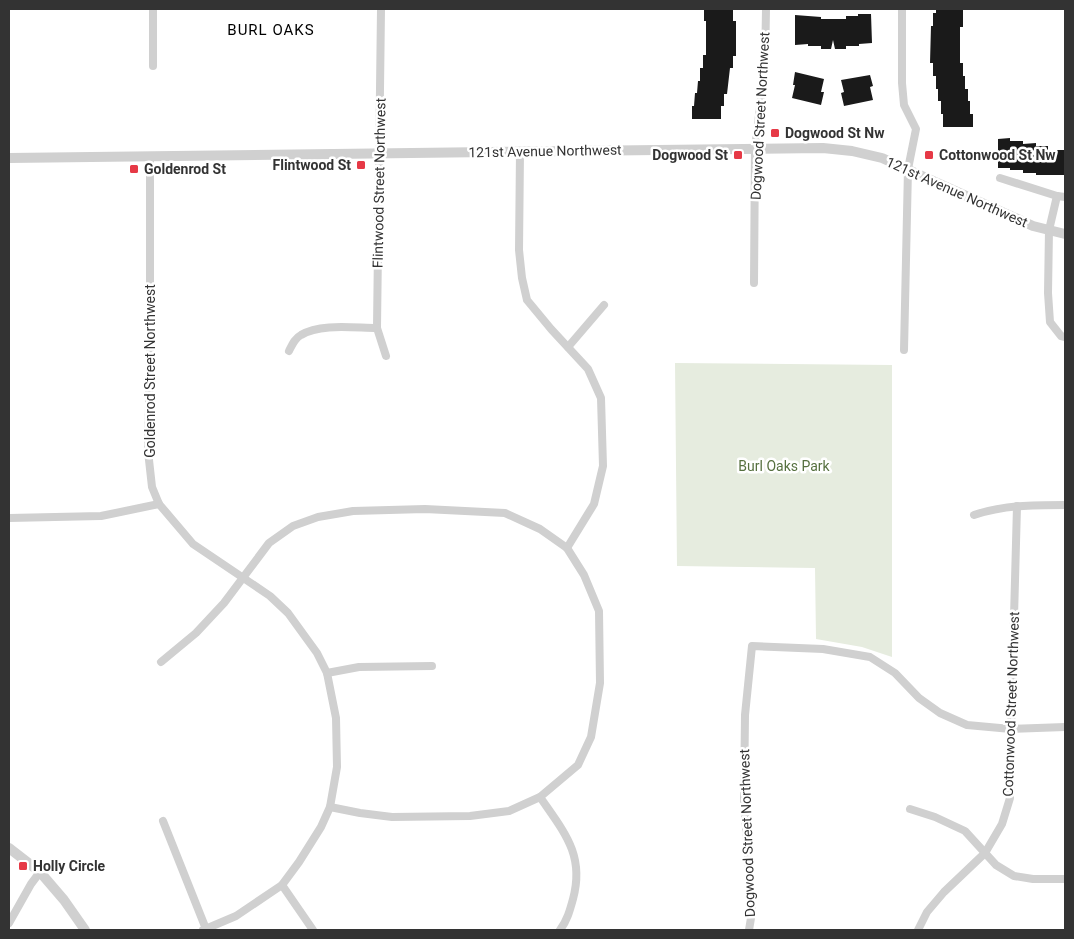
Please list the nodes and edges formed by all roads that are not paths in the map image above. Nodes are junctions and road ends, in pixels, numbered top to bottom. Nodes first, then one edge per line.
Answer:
1 (153, 9) edge
2 (381, 9) edge
3 (766, 9) edge
4 (902, 9) edge
5 (153, 66) dead end
6 (755, 148) junction
7 (520, 152) junction
8 (380, 154) junction
9 (150, 156) junction
10 (9, 158) edge
11 (908, 169) junction
12 (1000, 178) dead end
13 (1057, 196) junction
14 (1065, 197) edge
15 (1049, 230) junction
16 (1065, 234) edge
17 (754, 283) dead end
18 (604, 305) dead end
19 (376, 328) junction
20 (1065, 338) edge
21 (568, 347) junction
22 (904, 350) dead end
23 (289, 351) dead end
24 (386, 356) dead end
25 (159, 504) junction
26 (1065, 505) edge
27 (1017, 506) junction
28 (974, 515) dead end
29 (9, 518) edge
30 (567, 548) junction
31 (242, 576) junction
32 (161, 662) dead end
33 (432, 666) dead end
34 (327, 673) junction
35 (1065, 727) edge
36 (1010, 729) junction
37 (540, 798) junction
38 (330, 807) junction
39 (910, 809) dead end
40 (162, 821) dead end
41 (9, 848) edge
42 (985, 853) junction
43 (40, 872) junction
44 (1065, 879) edge
45 (282, 885) junction
46 (9, 923) edge
47 (85, 930) edge
48 (205, 930) edge
49 (313, 930) edge
50 (560, 930) edge
51 (749, 930) edge
52 (918, 930) edge

1 - 5 street
2 - 8 street, Flintwood Street Northwest
3 - 6 street, Dogwood Street Northwest
4 - 11 street
6 - 7 street, 121st Avenue Northwest
6 - 11 street, 121st Avenue Northwest
6 - 17 street, Dogwood Street Northwest
7 - 8 street, 121st Avenue Northwest
7 - 21 street
8 - 9 street, 121st Avenue Northwest
8 - 19 street, Flintwood Street Northwest
9 - 10 street, 121st Avenue Northwest
9 - 25 street, Goldenrod Street Northwest
11 - 15 street, 121st Avenue Northwest
11 - 22 street
12 - 13 street
13 - 14 street
13 - 15 street
15 - 16 street, 121st Avenue Northwest
15 - 20 street
18 - 21 street
19 - 23 street
19 - 24 street, Flintwood Street Northwest
21 - 30 street
25 - 29 street
25 - 31 street, Goldenrod Street Northwest
26 - 27 street
27 - 28 street
27 - 36 street, Cottonwood Street Northwest
30 - 31 street
30 - 37 street
31 - 32 street
31 - 34 street, Goldenrod Street Northwest
33 - 34 street
34 - 38 street, Goldenrod Street Northwest
35 - 36 street
36 - 42 street, Cottonwood Street Northwest
36 - 51 street, Dogwood Street Northwest
37 - 38 street
37 - 50 street
38 - 45 street, Goldenrod Street Northwest
39 - 42 street
40 - 48 street
41 - 43 street
42 - 44 street
42 - 52 street, Cottonwood Street Northwest
43 - 46 street
43 - 47 street
45 - 48 street, Goldenrod Street Northwest
45 - 49 street

